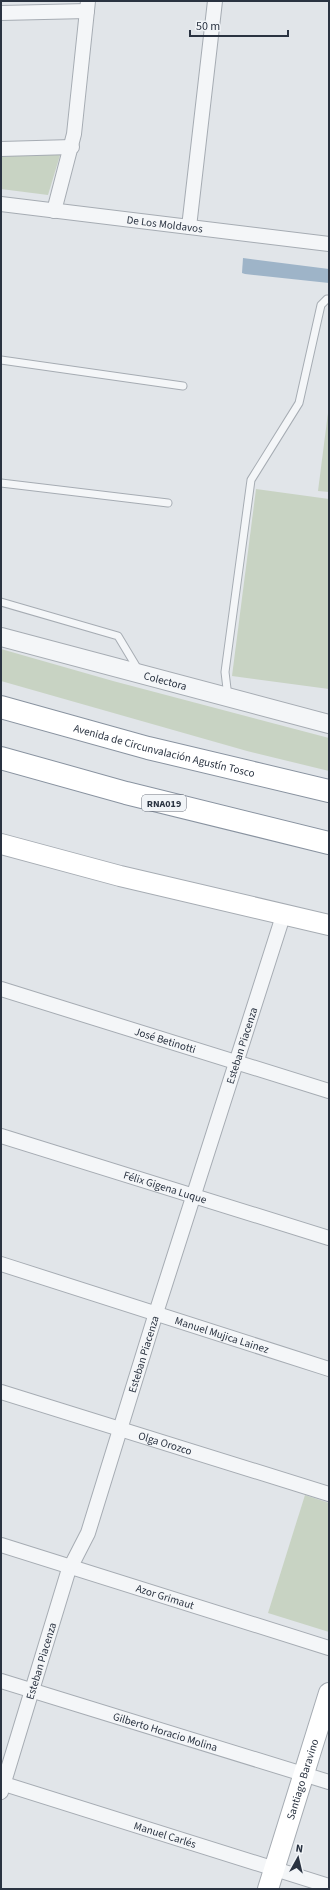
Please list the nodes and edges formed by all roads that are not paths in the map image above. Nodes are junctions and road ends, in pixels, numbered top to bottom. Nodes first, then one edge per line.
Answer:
1 (215, 1) edge
2 (87, 6) edge
3 (1, 13) edge
4 (72, 147) junction
5 (1, 149) edge
6 (1, 204) edge
7 (54, 211) junction
8 (189, 227) junction
9 (329, 244) edge
10 (329, 299) edge
11 (1, 360) edge
12 (183, 386) dead end
13 (1, 483) edge
14 (168, 503) dead end
15 (1, 602) edge
16 (1, 637) edge
17 (141, 674) junction
18 (228, 697) junction
19 (1, 707) edge
20 (329, 724) edge
21 (1, 758) edge
22 (329, 791) edge
23 (329, 842) edge
24 (1, 844) edge
25 (283, 916) junction
26 (329, 926) edge
27 (1, 989) edge
28 (236, 1063) junction
29 (329, 1091) edge
30 (1, 1136) edge
31 (194, 1196) junction
32 (329, 1238) edge
33 (1, 1264) edge
34 (156, 1313) junction
35 (329, 1369) edge
36 (1, 1392) edge
37 (120, 1430) junction
38 (329, 1494) edge
39 (1, 1545) edge
40 (70, 1566) junction
41 (329, 1648) edge
42 (1, 1681) edge
43 (31, 1691) junction
44 (329, 1693) edge
45 (304, 1774) junction
46 (329, 1782) edge
47 (2, 1786) edge
48 (274, 1868) junction
49 (329, 1886) edge
50 (268, 1889) edge

1 - 8 street
2 - 3 street
2 - 4 street
4 - 5 street
4 - 7 street
6 - 7 street, De Los Moldavos
7 - 8 street, De Los Moldavos
8 - 9 street, De Los Moldavos
10 - 18 lane
11 - 12 lane
13 - 14 lane
15 - 17 lane
16 - 17 street, Colectora
17 - 18 street, Colectora
18 - 20 street, Colectora
19 - 22 highway, Avenida de Circunvalación Agustín Tosco
21 - 23 highway, RNA019
24 - 25 main road
25 - 26 main road
25 - 28 street, Esteban Piacenza
27 - 28 street, José Betinotti
28 - 29 street, José Betinotti
28 - 31 street, Esteban Piacenza
30 - 31 street, Félix Gigena Luque
31 - 32 street, Félix Gigena Luque
31 - 34 street, Esteban Piacenza
33 - 34 street, Manuel Mujica Lainez
34 - 35 street, Manuel Mujica Lainez
34 - 37 street, Esteban Piacenza
36 - 37 street, Olga Orozco
37 - 38 street, Olga Orozco
37 - 40 street, Esteban Piacenza
39 - 40 street, Azor Grimaut
40 - 41 street, Azor Grimaut
40 - 43 street, Esteban Piacenza
42 - 43 street, Gilberto Horacio Molina
43 - 45 street, Gilberto Horacio Molina
43 - 47 street, Esteban Piacenza
44 - 45 main road, Santiago Baravino
45 - 46 street, Gilberto Horacio Molina
45 - 48 main road, Santiago Baravino
47 - 48 street, Manuel Carlés
48 - 49 street, Manuel Carlés
48 - 50 main road, Santiago Baravino

